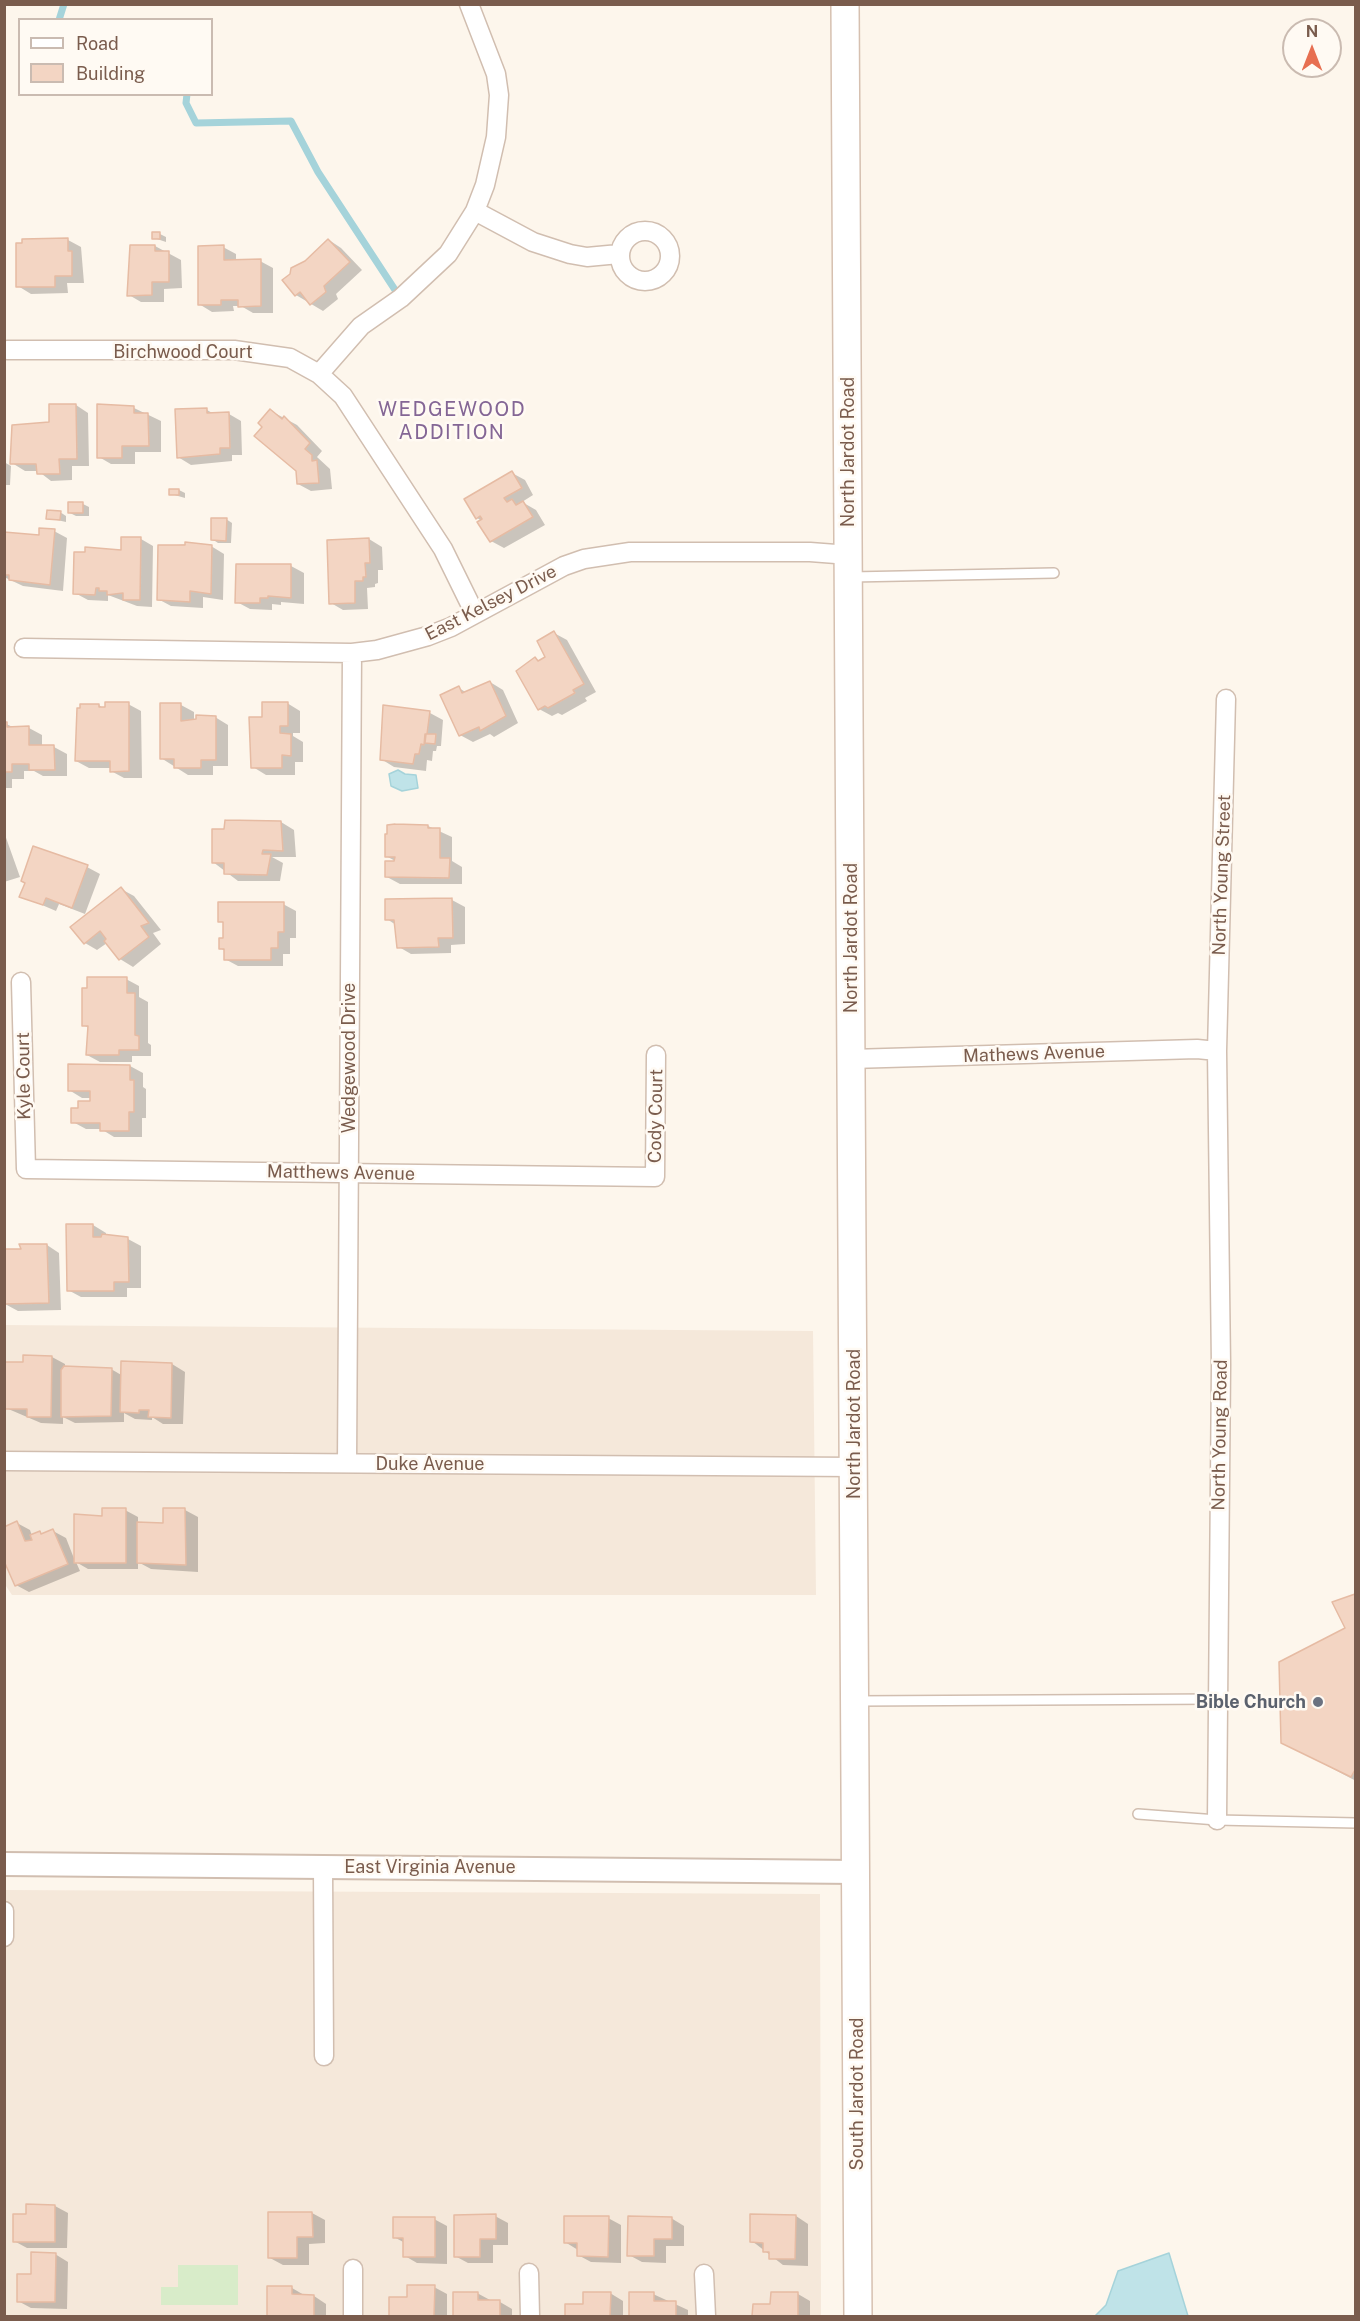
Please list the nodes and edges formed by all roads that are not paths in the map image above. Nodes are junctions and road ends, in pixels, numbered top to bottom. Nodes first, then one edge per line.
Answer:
1 (469, 4) edge
2 (845, 4) edge
3 (475, 211) junction
4 (620, 254) dead end
5 (7, 350) dead end
6 (319, 374) junction
7 (849, 566) junction
8 (1054, 573) dead end
9 (475, 614) junction
10 (24, 648) dead end
11 (352, 653) junction
12 (1226, 699) dead end
13 (21, 982) dead end
14 (1217, 1051) junction
15 (656, 1055) dead end
16 (851, 1059) junction
17 (26, 1170) joint
18 (349, 1172) junction
19 (655, 1177) joint
20 (4, 1461) edge
21 (347, 1463) junction
22 (855, 1467) junction
23 (1217, 1699) junction
24 (855, 1701) junction
25 (1138, 1814) dead end
26 (1217, 1820) junction
27 (1356, 1823) edge
28 (4, 1864) edge
29 (323, 1866) junction
30 (856, 1872) junction
31 (4, 1911) edge
32 (4, 1936) edge
33 (324, 2056) dead end
34 (353, 2270) dead end
35 (529, 2273) dead end
36 (704, 2274) dead end
37 (353, 2316) edge
38 (530, 2316) edge
39 (706, 2316) edge
40 (858, 2316) edge

1 - 3 street
2 - 7 main road, North Jardot Road
3 - 4 street
3 - 6 street
5 - 6 street, Birchwood Court
6 - 9 street, Birchwood Court
7 - 8 lane
7 - 9 street, East Kelsey Drive
7 - 16 main road, North Jardot Road
9 - 11 street, East Kelsey Drive
10 - 11 street, East Kelsey Drive
11 - 18 street, Wedgewood Drive
12 - 14 street, North Young Street
13 - 17 street, Kyle Court
14 - 16 street, Mathews Avenue
14 - 23 street, North Young Road
15 - 19 street, Cody Court
16 - 22 main road, North Jardot Road
17 - 18 street, Matthews Avenue
18 - 19 street, Matthews Avenue
18 - 21 street, Wedgewood Drive
20 - 21 street, Duke Avenue
21 - 22 street, Duke Avenue
22 - 24 main road, North Jardot Road
23 - 24 lane
23 - 26 street, North Young Road
24 - 30 main road, North Jardot Road
25 - 26 lane
26 - 27 lane
28 - 29 street, East Virginia Avenue
29 - 30 street, East Virginia Avenue
29 - 33 street
30 - 40 main road, South Jardot Road
31 - 32 street
34 - 37 street
35 - 38 street
36 - 39 street

